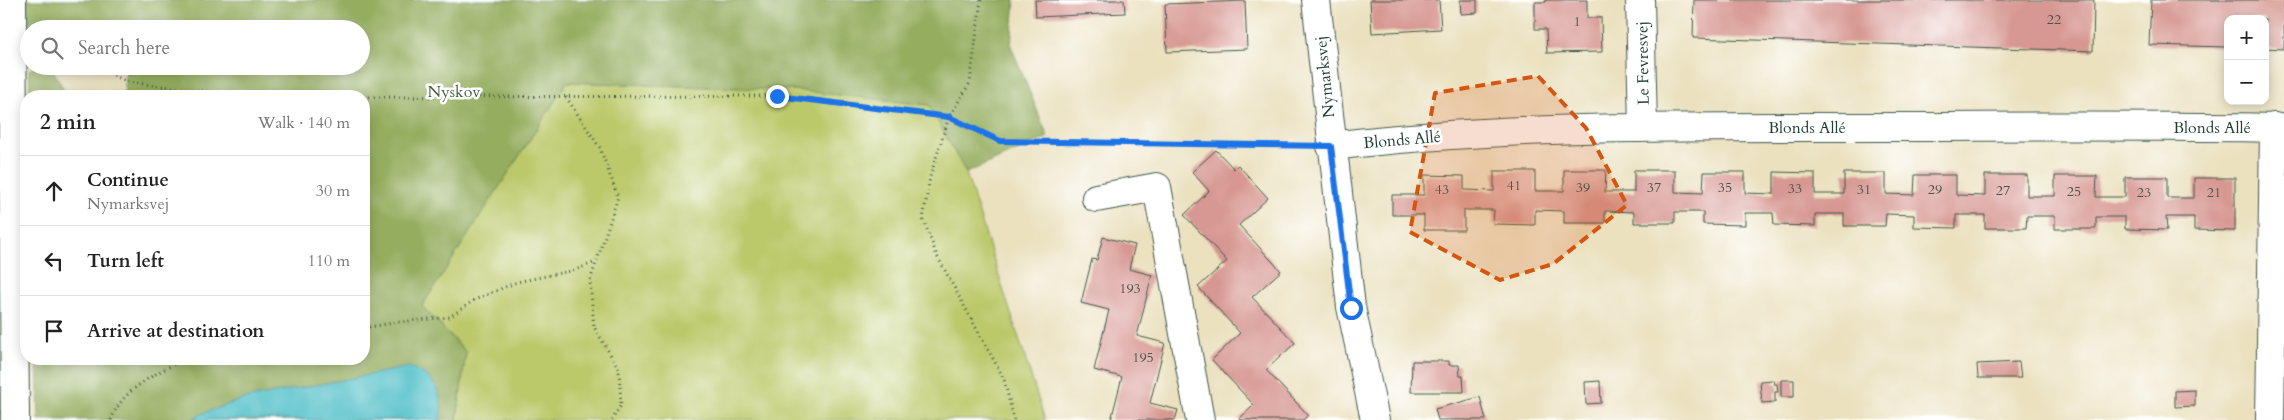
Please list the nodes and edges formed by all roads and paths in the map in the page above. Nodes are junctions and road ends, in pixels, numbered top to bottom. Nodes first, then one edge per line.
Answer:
1 (12, 0) edge
2 (981, 0) edge
3 (1316, 0) edge
4 (1640, 0) edge
5 (6, 59) edge
6 (113, 75) edge
7 (194, 90) edge
8 (566, 96) junction
9 (370, 97) edge
10 (949, 117) junction
11 (1643, 126) junction
12 (2279, 127) edge
13 (1331, 146) junction
14 (7, 192) edge
15 (1096, 198) dead end
16 (596, 262) junction
17 (370, 327) edge
18 (173, 365) edge
19 (16, 420) edge
20 (111, 420) edge
21 (612, 420) edge
22 (1014, 420) edge
23 (1200, 420) edge
24 (1375, 420) edge
25 (2270, 420) edge

1 - 5 street
2 - 10 path
3 - 13 street, Nymarksvej
4 - 11 street, Le Fevresvej
5 - 14 street
6 - 7 path
8 - 9 path
8 - 10 path
8 - 16 path
10 - 13 path
10 - 22 path
11 - 12 street, Blonds Allé
11 - 13 street, Blonds Allé
12 - 25 street
13 - 24 street, Nymarksvej
14 - 19 street
15 - 23 street
16 - 17 path
16 - 21 path
18 - 20 path

